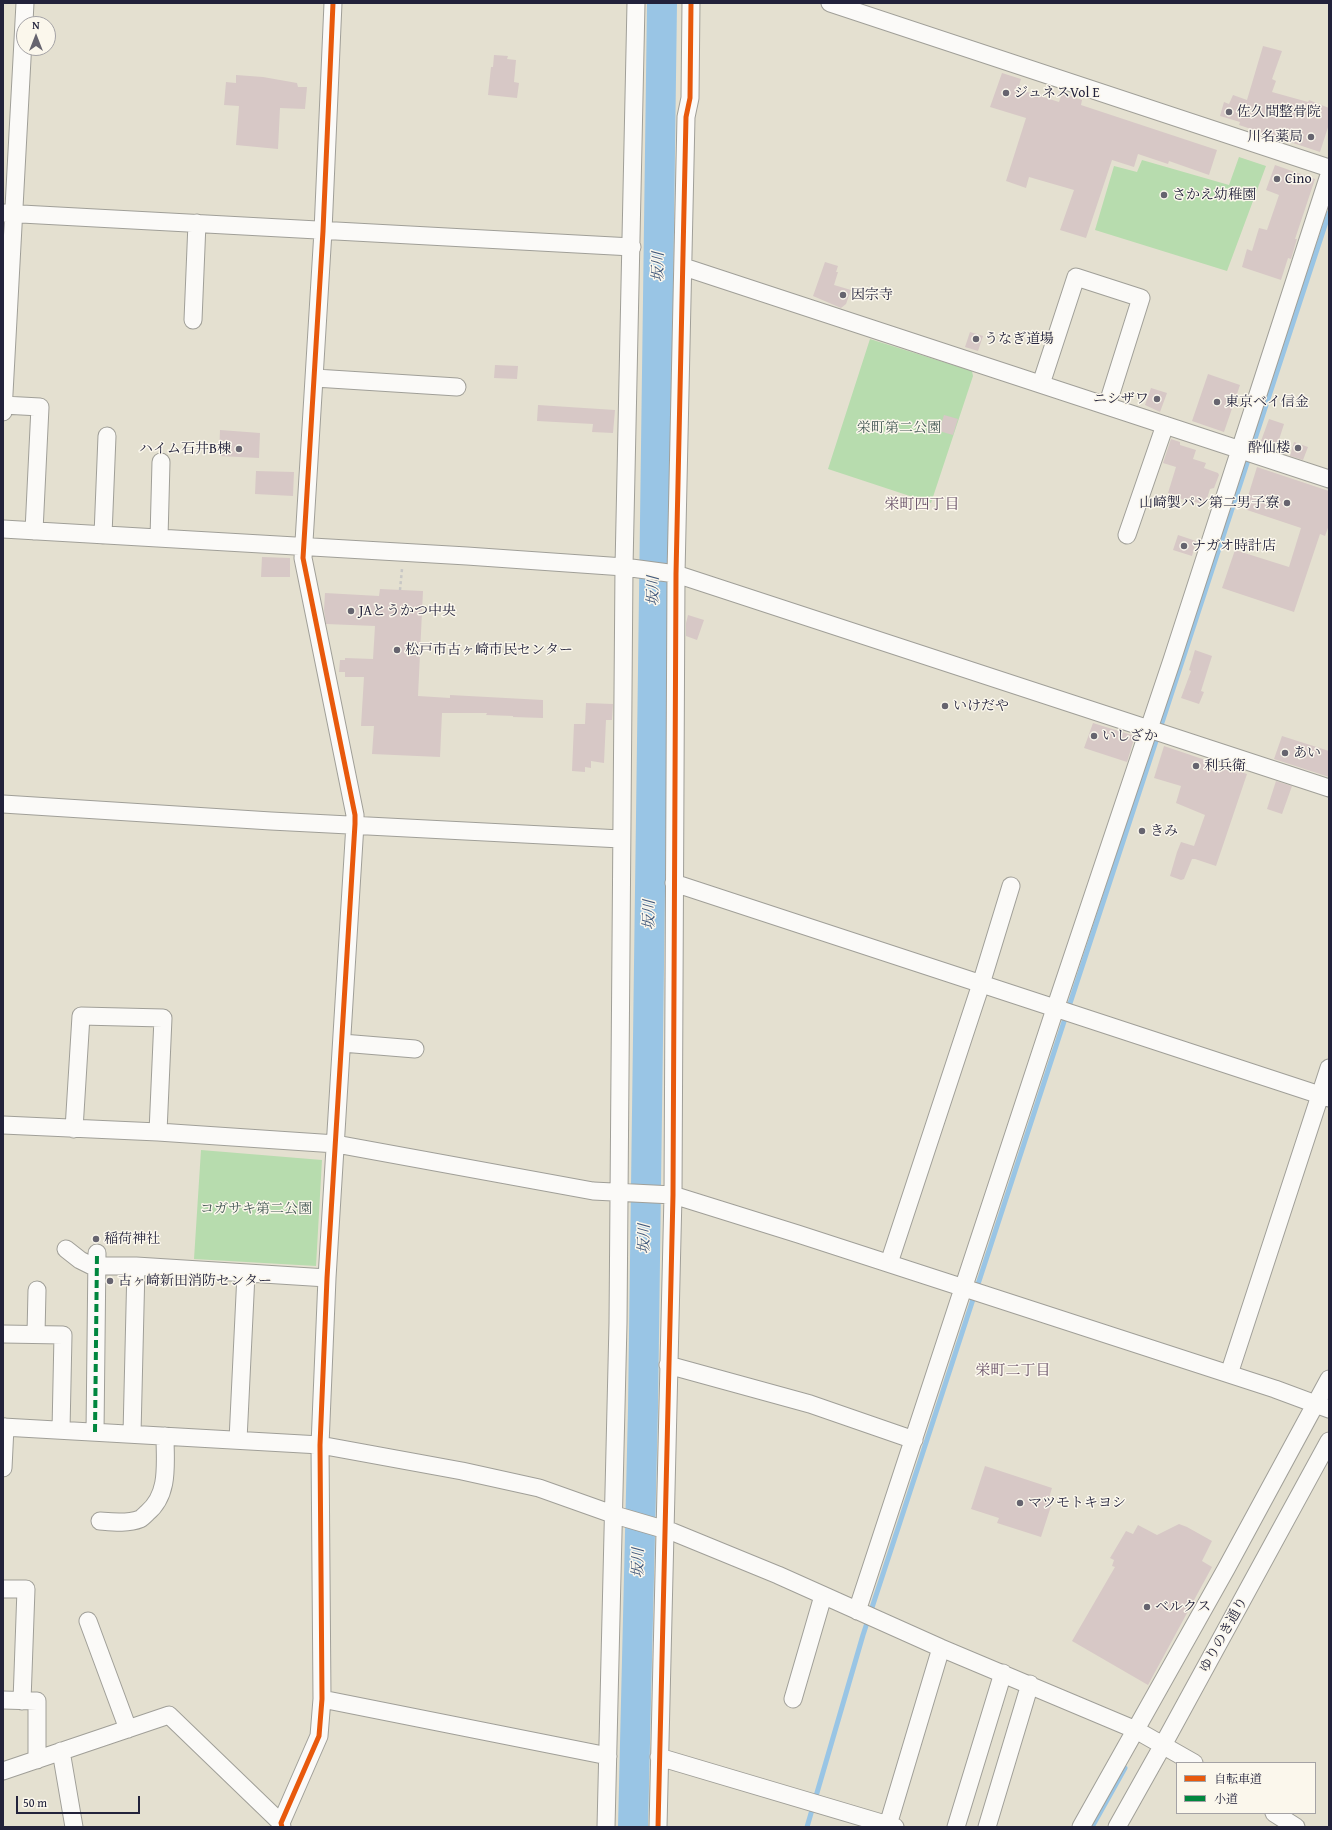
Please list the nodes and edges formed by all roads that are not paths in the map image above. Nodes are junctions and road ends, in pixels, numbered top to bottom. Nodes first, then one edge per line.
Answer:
1 (25, 3) edge
2 (333, 3) edge
3 (636, 3) edge
4 (691, 3) edge
5 (830, 3) edge
6 (1329, 168) edge
7 (1329, 175) edge
8 (8, 214) edge
9 (197, 223) junction
10 (323, 231) junction
11 (632, 248) junction
12 (684, 267) junction
13 (193, 320) dead end
14 (315, 378) junction
15 (1041, 384) junction
16 (457, 387) dead end
17 (3, 405) edge
18 (1107, 406) junction
19 (3, 412) edge
20 (1165, 425) junction
21 (107, 436) dead end
22 (1247, 452) junction
23 (161, 462) dead end
24 (1329, 479) edge
25 (3, 529) edge
26 (34, 532) junction
27 (103, 535) junction
28 (1127, 535) dead end
29 (159, 538) junction
30 (303, 547) junction
31 (628, 568) junction
32 (673, 574) junction
33 (1155, 732) junction
34 (1329, 788) edge
35 (3, 804) edge
36 (355, 824) junction
37 (621, 839) junction
38 (674, 883) junction
39 (1011, 886) dead end
40 (981, 984) junction
41 (1063, 1011) junction
42 (342, 1043) junction
43 (415, 1049) dead end
44 (1329, 1068) edge
45 (1325, 1097) edge
46 (3, 1125) edge
47 (74, 1129) junction
48 (158, 1132) junction
49 (336, 1144) junction
50 (619, 1194) junction
51 (673, 1195) junction
52 (66, 1249) dead end
53 (96, 1261) junction
54 (889, 1263) junction
55 (136, 1266) junction
56 (246, 1274) junction
57 (327, 1278) junction
58 (37, 1290) dead end
59 (971, 1291) junction
60 (3, 1334) edge
61 (36, 1334) junction
62 (668, 1365) junction
63 (1228, 1374) junction
64 (1329, 1379) edge
65 (1322, 1406) edge
66 (4, 1427) edge
67 (61, 1430) junction
68 (95, 1432) junction
69 (132, 1434) junction
70 (165, 1436) junction
71 (238, 1440) junction
72 (914, 1440) junction
73 (1329, 1441) edge
74 (320, 1445) junction
75 (3, 1468) edge
76 (618, 1516) junction
77 (100, 1521) dead end
78 (661, 1530) junction
79 (3, 1589) edge
80 (823, 1596) junction
81 (866, 1615) junction
82 (88, 1621) dead end
83 (941, 1648) junction
84 (1003, 1673) junction
85 (1030, 1684) junction
86 (322, 1699) junction
87 (794, 1699) dead end
88 (3, 1700) edge
89 (22, 1701) junction
90 (128, 1728) junction
91 (1136, 1730) junction
92 (1163, 1745) junction
93 (61, 1751) junction
94 (608, 1756) junction
95 (659, 1758) junction
96 (37, 1760) junction
97 (1192, 1762) edge
98 (3, 1771) edge
99 (1276, 1814) edge
100 (282, 1825) edge
101 (892, 1826) edge
102 (74, 1827) edge
103 (606, 1827) edge
104 (658, 1827) edge
105 (956, 1827) edge
106 (987, 1827) edge
107 (1081, 1827) edge
108 (1117, 1827) edge
109 (1296, 1827) edge

1 - 8 street
2 - 10 street
3 - 11 street
4 - 12 street
5 - 6 street
7 - 22 street
8 - 9 street
8 - 17 street
9 - 10 street
9 - 13 street
10 - 11 street
10 - 14 street
11 - 31 street
12 - 15 street
12 - 32 street
14 - 16 street
14 - 30 street
15 - 18 street
15 - 18 street
17 - 19 street
17 - 26 street
18 - 20 street
20 - 22 street
20 - 28 street
21 - 27 street
22 - 24 street
22 - 33 street
23 - 29 street
25 - 26 street
26 - 27 street
27 - 29 street
29 - 30 street
30 - 31 street
30 - 36 street
31 - 32 street
31 - 37 street
32 - 33 street
32 - 38 street
33 - 34 street
33 - 41 street
35 - 36 street
36 - 37 street
36 - 42 street
37 - 50 street
38 - 40 street
38 - 51 street
39 - 40 street
40 - 41 street
40 - 54 street
41 - 45 street
41 - 59 street
42 - 43 street
42 - 49 street
44 - 45 street
45 - 63 street
46 - 47 street
47 - 48 street
47 - 48 street
48 - 49 street
49 - 50 street
49 - 57 street
50 - 51 street
50 - 76 street
51 - 54 street
51 - 62 street
52 - 53 street
53 - 55 street
53 - 68 street
54 - 59 street
55 - 56 street
55 - 69 street
56 - 57 street
56 - 71 street
57 - 74 street
58 - 61 street
59 - 63 street
59 - 72 street
60 - 61 street
61 - 67 street
62 - 72 street
62 - 78 street
63 - 65 street
64 - 65 street
65 - 91 street
66 - 67 street
66 - 75 street
67 - 68 street
68 - 69 street
69 - 70 street
70 - 71 street
70 - 77 street
71 - 74 street
72 - 81 street
73 - 92 street, ゆりのき通り
74 - 76 street
74 - 86 street
76 - 78 street
76 - 94 street
78 - 80 street
78 - 95 street
79 - 89 street
80 - 81 street
80 - 87 street
81 - 83 street
82 - 90 street
83 - 84 street
83 - 101 street
84 - 85 street
84 - 105 street
85 - 91 street
85 - 106 street
86 - 94 street
86 - 100 street
88 - 89 street
89 - 96 street
90 - 93 street
90 - 100 street
91 - 92 street
91 - 107 street
92 - 97 street
92 - 108 street, ゆりのき通り
93 - 96 street
93 - 102 street
94 - 103 street
95 - 101 street
95 - 104 street
96 - 98 street
99 - 109 street

